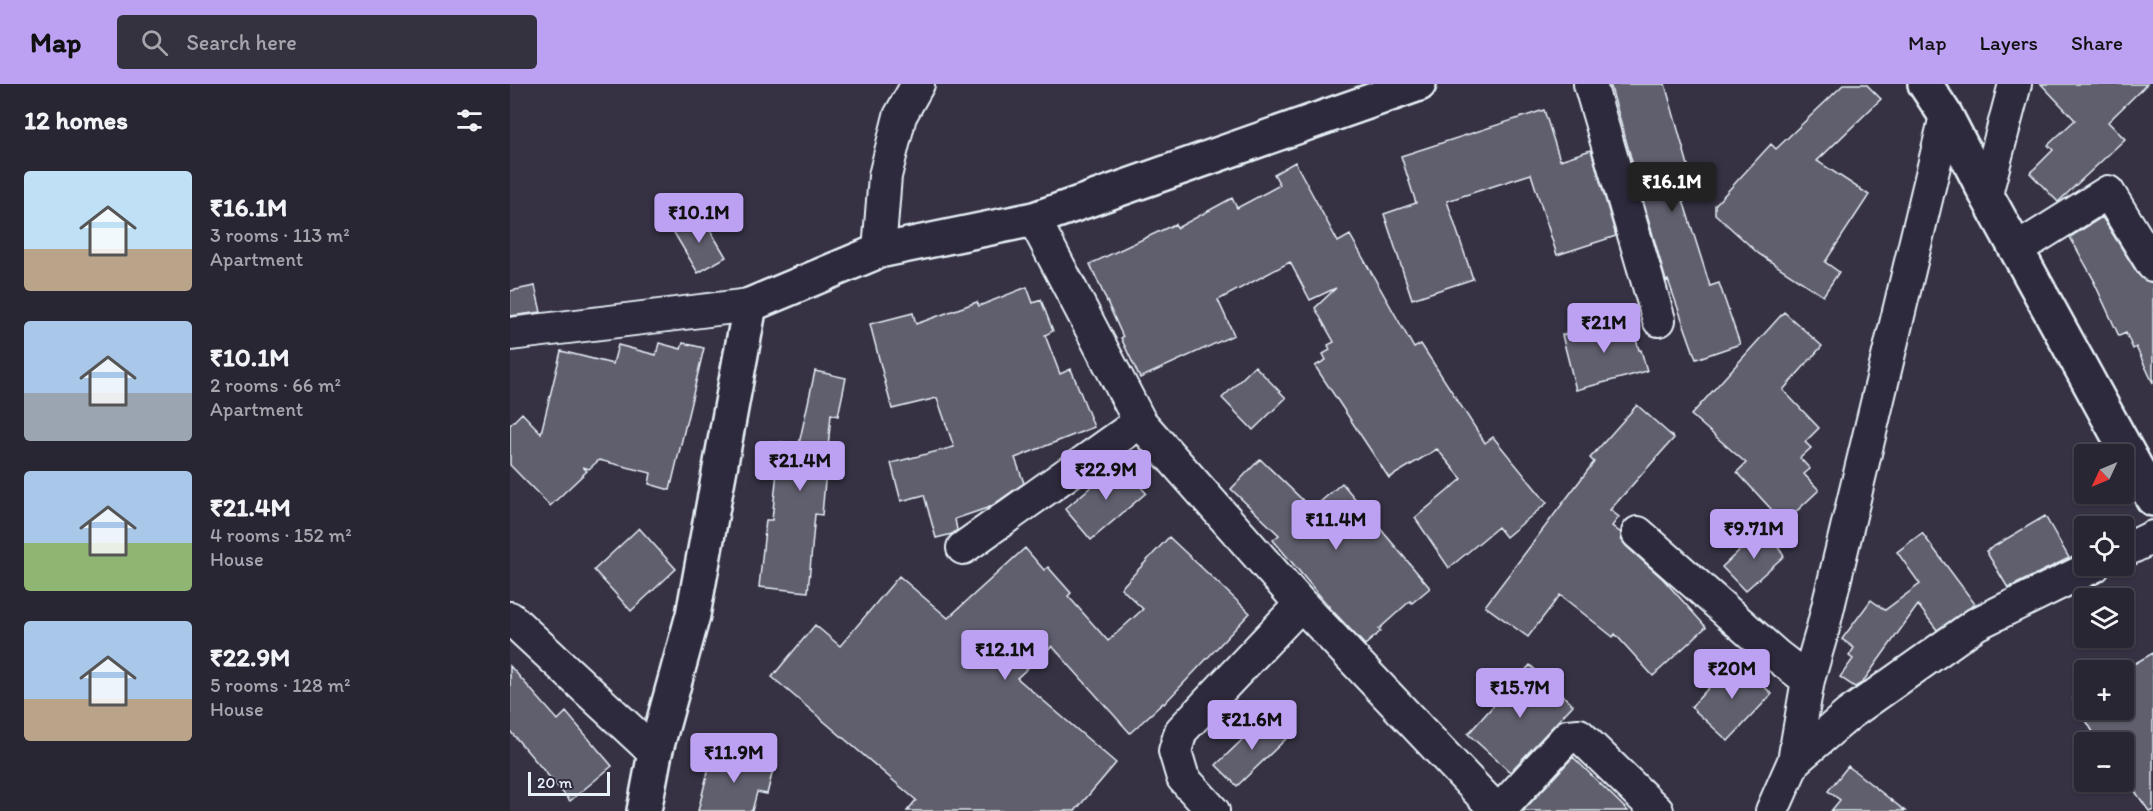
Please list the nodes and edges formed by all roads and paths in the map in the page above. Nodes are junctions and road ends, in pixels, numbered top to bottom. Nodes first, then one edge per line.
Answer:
1 (918, 84) edge
2 (1419, 84) edge
3 (1590, 84) edge
4 (1925, 84) edge
5 (2015, 84) edge
6 (1946, 116) junction
7 (1986, 195) junction
8 (1034, 219) junction
9 (2015, 248) junction
10 (879, 251) junction
11 (2153, 265) edge
12 (750, 305) junction
13 (1659, 320) dead end
14 (510, 334) edge
15 (1140, 422) junction
16 (2153, 499) edge
17 (1638, 532) dead end
18 (2153, 537) edge
19 (2134, 546) edge
20 (963, 548) dead end
21 (2074, 576) edge
22 (1301, 604) junction
23 (510, 618) edge
24 (1808, 680) junction
25 (655, 753) junction
26 (1794, 761) junction
27 (1506, 808) edge
28 (644, 811) edge
29 (1213, 811) edge
30 (1657, 811) edge
31 (1772, 811) edge

1 - 10 street
2 - 8 street
3 - 13 street
4 - 6 street
5 - 7 street
6 - 7 street
6 - 24 street
7 - 9 street
8 - 10 street
8 - 15 street
9 - 11 street
9 - 16 street
10 - 12 street
12 - 14 street
12 - 25 street
15 - 20 street
15 - 22 street
17 - 24 street
18 - 19 street
21 - 26 street
22 - 27 street
22 - 29 street
23 - 25 street
24 - 26 street
25 - 28 street
26 - 31 street
27 - 30 street

